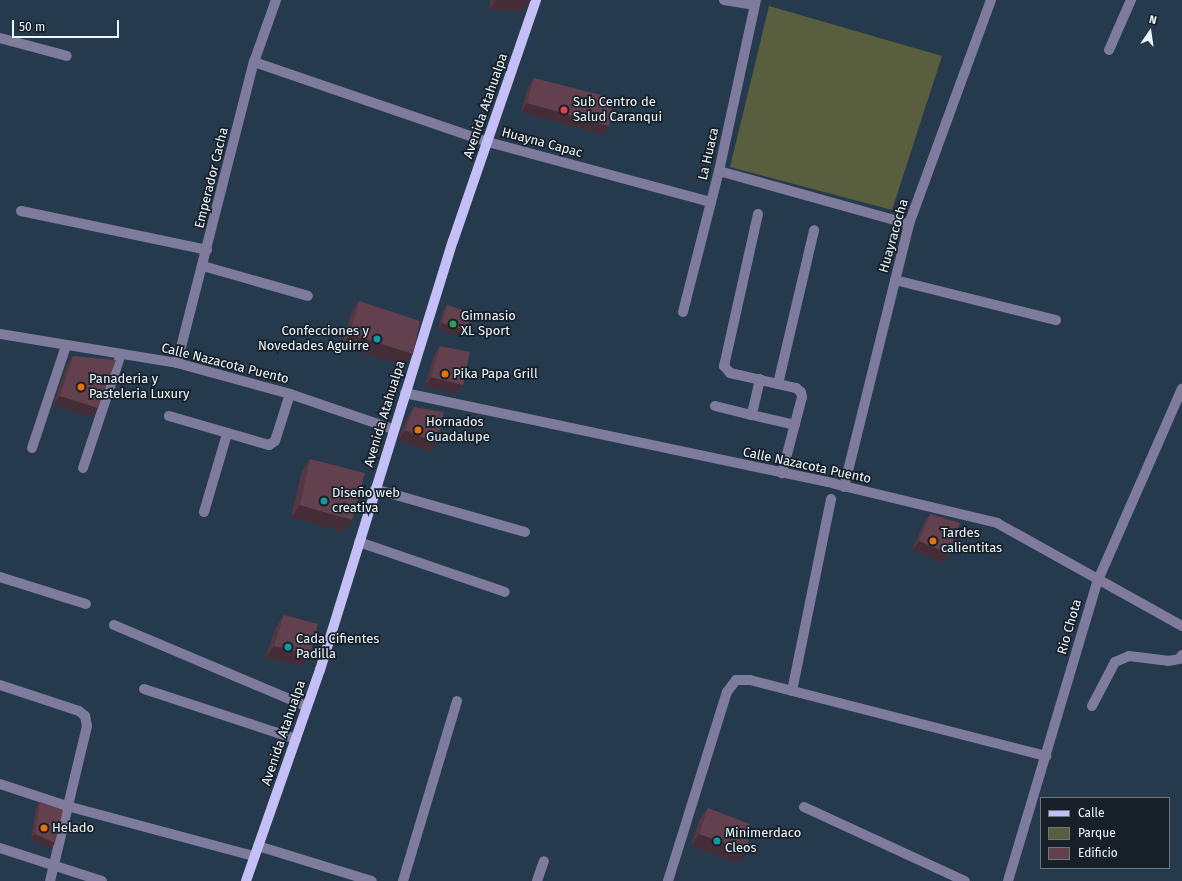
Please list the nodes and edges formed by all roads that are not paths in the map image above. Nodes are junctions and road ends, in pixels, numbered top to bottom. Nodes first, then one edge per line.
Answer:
1 (276, 0) edge
2 (536, 0) edge
3 (724, 0) edge
4 (991, 0) edge
5 (1131, 0) edge
6 (755, 2) edge
7 (0, 38) edge
8 (1110, 50) dead end
9 (67, 56) dead end
10 (254, 62) junction
11 (488, 142) junction
12 (719, 171) junction
13 (711, 202) junction
14 (21, 212) dead end
15 (758, 214) dead end
16 (909, 224) junction
17 (814, 230) dead end
18 (207, 250) junction
19 (203, 266) junction
20 (895, 280) junction
21 (308, 296) dead end
22 (683, 312) dead end
23 (1056, 320) dead end
24 (0, 334) edge
25 (66, 346) junction
26 (121, 354) junction
27 (177, 363) junction
28 (760, 379) junction
29 (778, 384) junction
30 (1182, 389) edge
31 (405, 392) junction
32 (290, 394) junction
33 (715, 406) dead end
34 (752, 415) junction
35 (169, 416) dead end
36 (795, 425) junction
37 (393, 429) junction
38 (227, 434) junction
39 (32, 448) dead end
40 (83, 468) dead end
41 (782, 473) junction
42 (844, 486) junction
43 (375, 489) junction
44 (831, 498) dead end
45 (204, 512) dead end
46 (525, 532) dead end
47 (359, 542) junction
48 (0, 577) edge
49 (1098, 580) junction
50 (505, 592) dead end
51 (86, 604) dead end
52 (114, 625) dead end
53 (1182, 626) edge
54 (1182, 655) edge
55 (0, 685) edge
56 (144, 689) dead end
57 (792, 691) junction
58 (457, 701) dead end
59 (306, 706) junction
60 (1092, 706) dead end
61 (296, 739) junction
62 (1046, 756) junction
63 (0, 784) edge
64 (67, 806) junction
65 (804, 807) dead end
66 (258, 846) junction
67 (0, 848) edge
68 (254, 856) junction
69 (544, 861) dead end
70 (55, 866) junction
71 (50, 881) edge
72 (102, 881) edge
73 (246, 881) edge
74 (372, 881) edge
75 (403, 881) edge
76 (537, 881) edge
77 (668, 881) edge
78 (966, 881) edge
79 (1008, 881) edge

1 - 10 street, Emperador Cacha
2 - 11 main road, Avenida Atahualpa
3 - 6 street
4 - 16 street, Huayracocha
5 - 8 street
6 - 12 street, La Huaca
7 - 9 street
10 - 11 street, Huayna Capac
10 - 18 street, Emperador Cacha
11 - 13 street, Huayna Capac
11 - 31 main road, Avenida Atahualpa
12 - 13 street, La Huaca
12 - 16 street
13 - 22 street, La Huaca
14 - 18 street
15 - 28 street
16 - 20 street, Huayracocha
17 - 29 street
18 - 19 street, Emperador Cacha
19 - 21 street
19 - 27 street, Emperador Cacha
20 - 23 street
20 - 42 street, Huayracocha
24 - 25 street, Calle Nazacota Puento
25 - 26 street, Calle Nazacota Puento
25 - 39 street
26 - 27 street, Calle Nazacota Puento
26 - 40 street
27 - 32 street, Calle Nazacota Puento
28 - 29 street
28 - 34 street
29 - 36 street
30 - 49 street, Rio Chota
31 - 37 main road, Avenida Atahualpa
31 - 41 street, Calle Nazacota Puento
32 - 37 street, Calle Nazacota Puento
32 - 38 street
33 - 34 street
34 - 36 street
35 - 38 street
36 - 41 street
37 - 43 main road, Avenida Atahualpa
38 - 45 street
41 - 42 street, Calle Nazacota Puento
42 - 49 street, Calle Nazacota Puento
43 - 46 street
43 - 47 main road, Avenida Atahualpa
44 - 57 street
47 - 50 street
47 - 59 main road, Avenida Atahualpa
48 - 51 street
49 - 53 street, Calle Nazacota Puento
49 - 62 street, Rio Chota
52 - 59 street
54 - 60 street
55 - 64 street
56 - 61 street
57 - 62 street
57 - 77 street
58 - 75 street
59 - 61 main road, Avenida Atahualpa
61 - 66 main road, Avenida Atahualpa
62 - 79 street, Rio Chota
63 - 64 street
64 - 68 street
64 - 70 street
65 - 78 street
66 - 68 main road, Avenida Atahualpa
66 - 74 street
67 - 70 street
68 - 73 main road, Avenida Atahualpa
69 - 76 street
70 - 71 street
70 - 72 street

